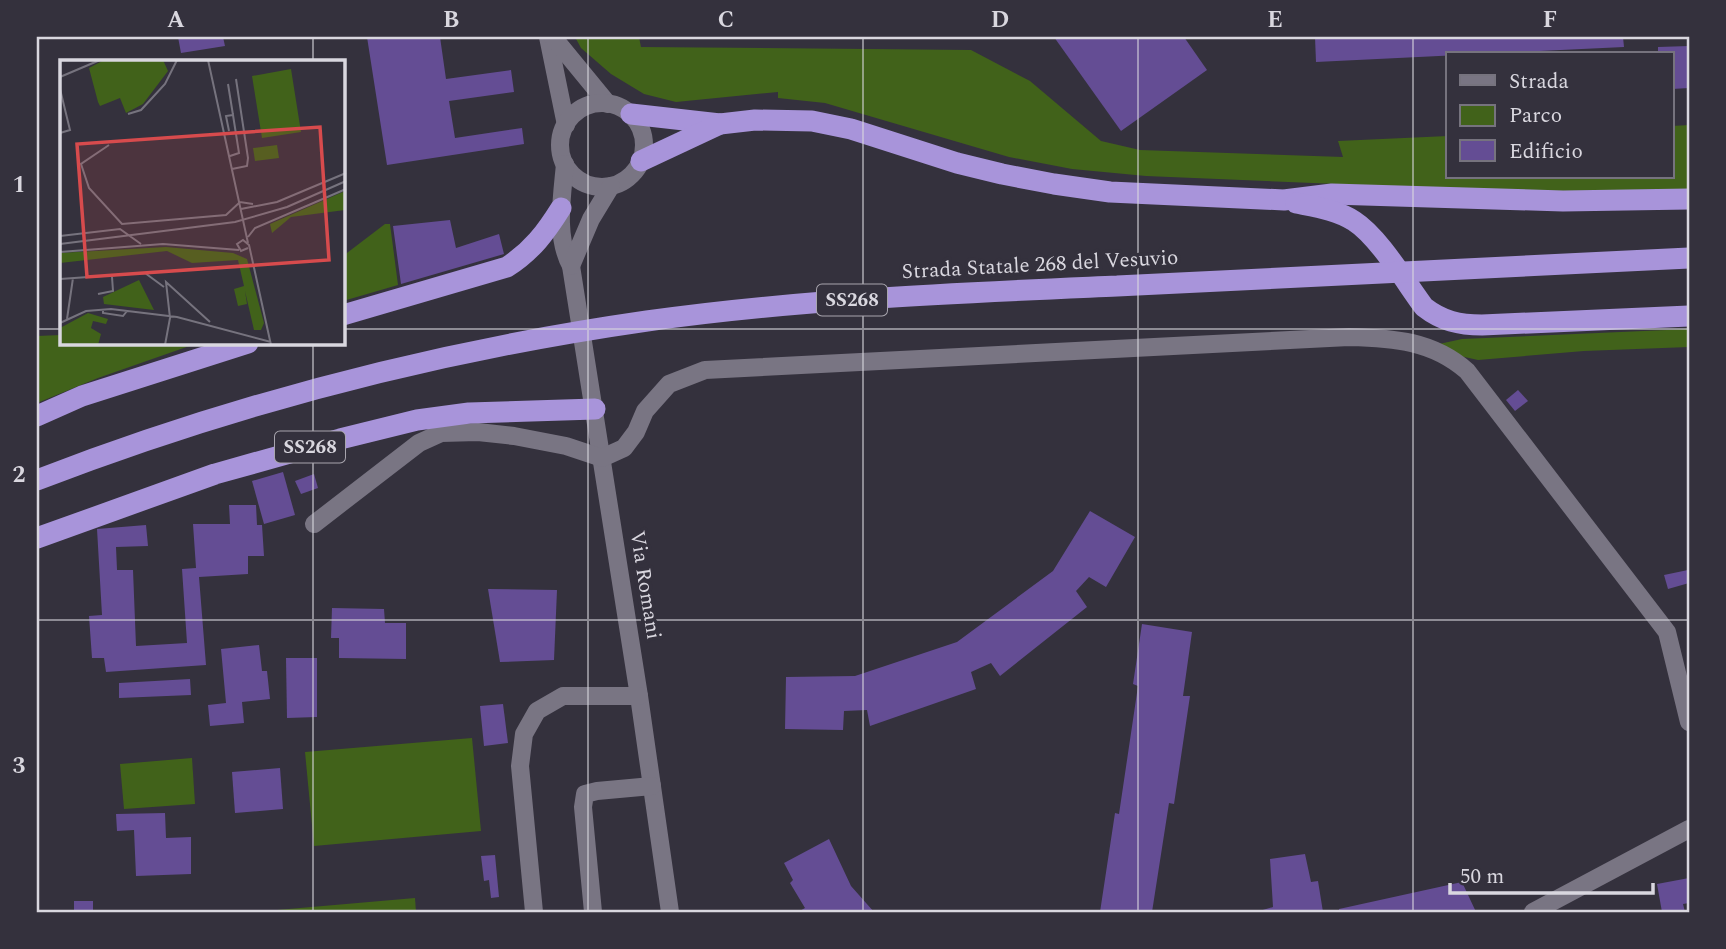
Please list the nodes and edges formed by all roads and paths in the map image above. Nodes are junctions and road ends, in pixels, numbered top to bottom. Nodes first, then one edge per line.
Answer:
1 (550, 37) edge
2 (608, 104) junction
3 (631, 114) junction
4 (720, 124) junction
5 (566, 125) junction
6 (641, 161) junction
7 (565, 164) junction
8 (611, 186) junction
9 (1689, 199) edge
10 (1284, 200) junction
11 (561, 208) junction
12 (1689, 258) edge
13 (571, 266) junction
14 (345, 314) edge
15 (1689, 316) edge
16 (242, 345) edge
17 (595, 409) junction
18 (37, 416) edge
19 (602, 458) junction
20 (37, 480) edge
21 (314, 524) dead end
22 (37, 538) edge
23 (639, 696) junction
24 (1689, 722) edge
25 (652, 786) junction
26 (1689, 829) edge
27 (534, 912) edge
28 (593, 912) edge
29 (670, 912) edge
30 (1533, 912) edge

1 - 2 street
1 - 5 street
2 - 3 street
2 - 5 street
3 - 4 highway
3 - 6 street
4 - 6 highway
4 - 10 highway
5 - 7 street
6 - 8 street
7 - 8 street
7 - 11 street, Via Romani
8 - 13 street, Via Romani
9 - 10 highway
10 - 15 highway
11 - 13 street, Via Romani
11 - 14 highway
12 - 20 highway, Strada Statale 268 del Vesuvio / SS268
13 - 17 street, Via Romani
16 - 18 highway
17 - 19 street, Via Romani
17 - 22 highway, SS268
19 - 21 street
19 - 23 street, Via Romani
19 - 24 street
23 - 25 street, Via Romani
23 - 27 street
25 - 28 street
25 - 29 street, Via Romani
26 - 30 street

